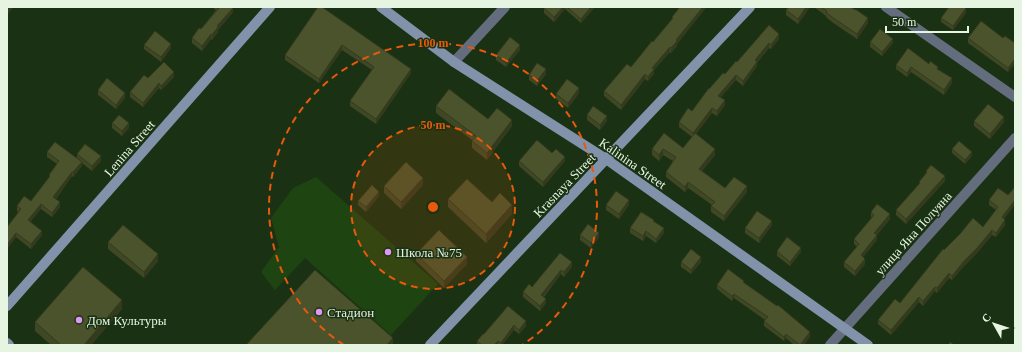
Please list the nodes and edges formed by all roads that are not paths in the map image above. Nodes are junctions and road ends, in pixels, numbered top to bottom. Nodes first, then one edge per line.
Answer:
1 (270, 7) edge
2 (381, 7) edge
3 (505, 7) edge
4 (750, 7) edge
5 (886, 7) edge
6 (454, 62) junction
7 (1015, 97) edge
8 (1015, 138) edge
9 (606, 160) junction
10 (7, 306) edge
11 (845, 328) junction
12 (430, 345) edge
13 (830, 345) edge
14 (868, 345) edge

1 - 10 street, Lenina Street
2 - 6 street, Kalinina Street
3 - 6 street
4 - 9 street, Krasnaya Street
5 - 7 street
6 - 9 street, Kalinina Street
8 - 11 street, улица Яна Полуяна
9 - 11 street, Kalinina Street
9 - 12 street, Krasnaya Street
11 - 13 street, улица Яна Полуяна
11 - 14 street, Kalinina Street

